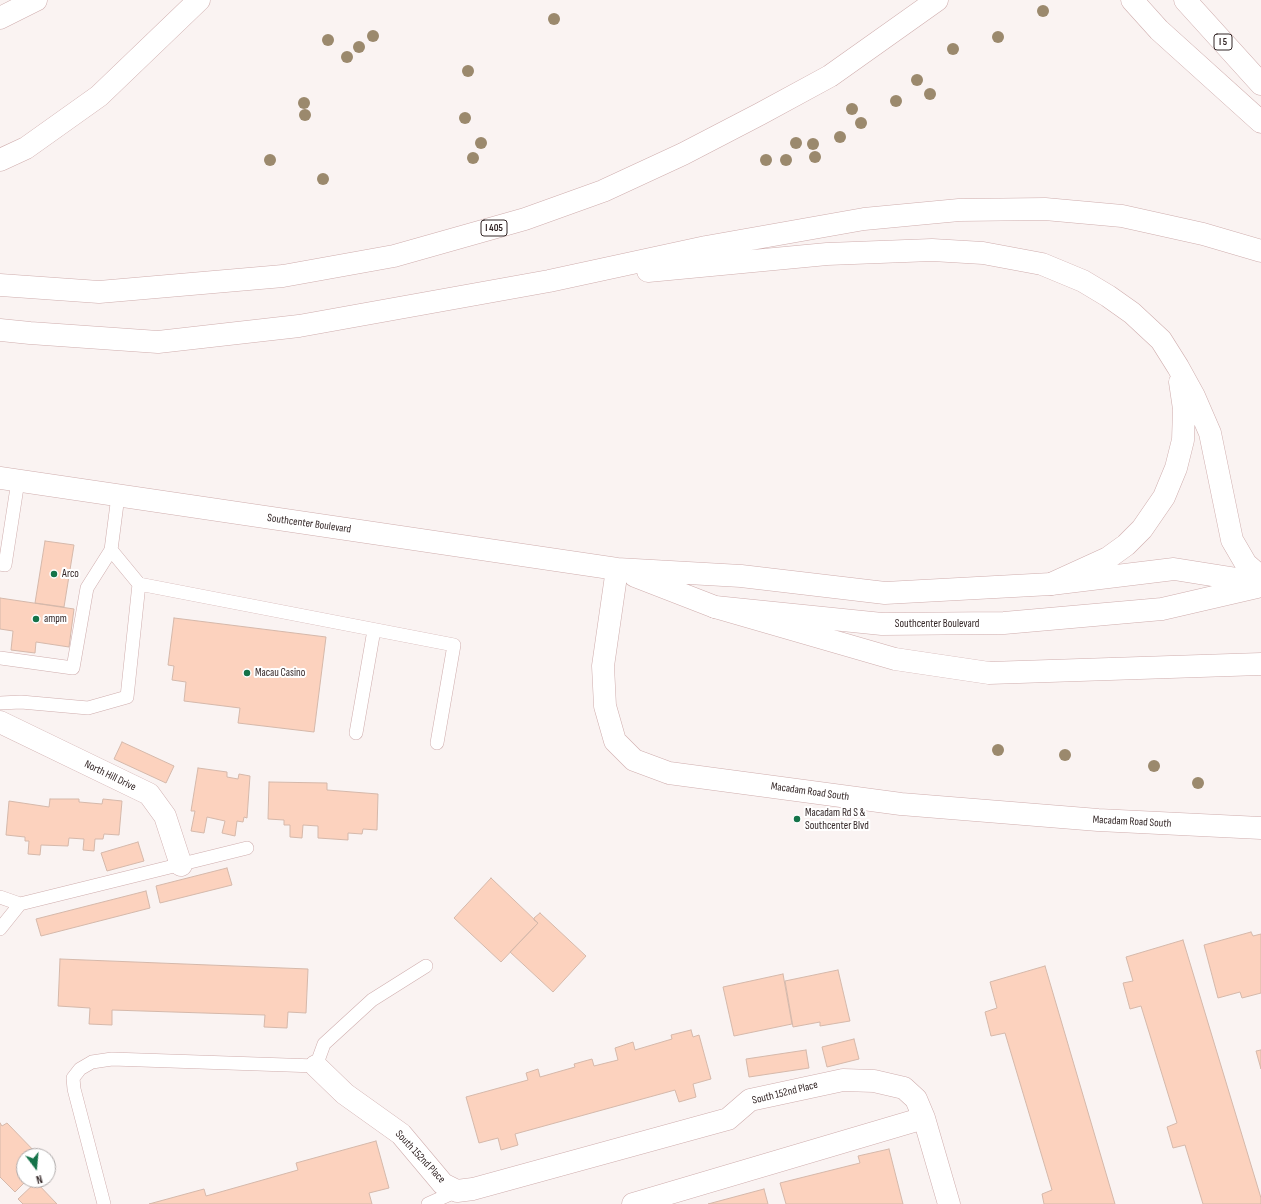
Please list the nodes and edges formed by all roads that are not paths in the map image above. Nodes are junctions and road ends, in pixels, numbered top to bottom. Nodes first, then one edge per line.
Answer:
1 (36, 0) edge
2 (199, 0) edge
3 (937, 0) edge
4 (1132, 0) edge
5 (1185, 0) edge
6 (0, 18) edge
7 (1261, 84) edge
8 (1261, 122) edge
9 (0, 160) edge
10 (1261, 251) edge
11 (549, 281) junction
12 (0, 285) edge
13 (0, 330) edge
14 (1178, 367) junction
15 (9, 479) edge
16 (118, 496) junction
17 (111, 550) junction
18 (0, 564) edge
19 (618, 569) junction
20 (1261, 577) edge
21 (139, 584) junction
22 (1051, 584) junction
23 (1261, 584) edge
24 (716, 607) junction
25 (374, 630) junction
26 (0, 658) edge
27 (1261, 664) edge
28 (0, 703) edge
29 (0, 722) edge
30 (356, 733) dead end
31 (436, 743) dead end
32 (1261, 828) edge
33 (247, 848) dead end
34 (181, 865) junction
35 (0, 897) edge
36 (20, 904) junction
37 (0, 929) edge
38 (426, 966) dead end
39 (316, 1066) junction
40 (924, 1118) junction
41 (457, 1191) junction
42 (104, 1204) edge
43 (428, 1204) edge
44 (633, 1204) edge
45 (949, 1204) edge

1 - 6 main road
2 - 9 main road
3 - 12 main road, I 405
4 - 8 main road
5 - 7 main road, I 5
10 - 11 main road
11 - 13 main road
11 - 14 main road
14 - 20 main road
14 - 22 main road
15 - 16 main road, Southcenter Boulevard
15 - 18 lane
16 - 17 lane
16 - 19 main road, Southcenter Boulevard
17 - 21 lane
17 - 26 lane
19 - 22 main road, Southcenter Boulevard
19 - 24 main road, Southcenter Boulevard
19 - 32 main road, Macadam Road South
21 - 25 lane
21 - 28 lane
22 - 23 main road, Southcenter Boulevard
23 - 24 main road, Southcenter Boulevard
24 - 27 main road
25 - 30 lane
25 - 31 lane
29 - 34 main road, North Hill Drive
33 - 34 lane
34 - 36 lane
35 - 36 lane
36 - 37 lane
38 - 39 lane
39 - 41 main road, South 152nd Place
39 - 42 lane
40 - 41 main road, South 152nd Place
40 - 44 main road
40 - 45 main road, South 152nd Place
41 - 43 lane

